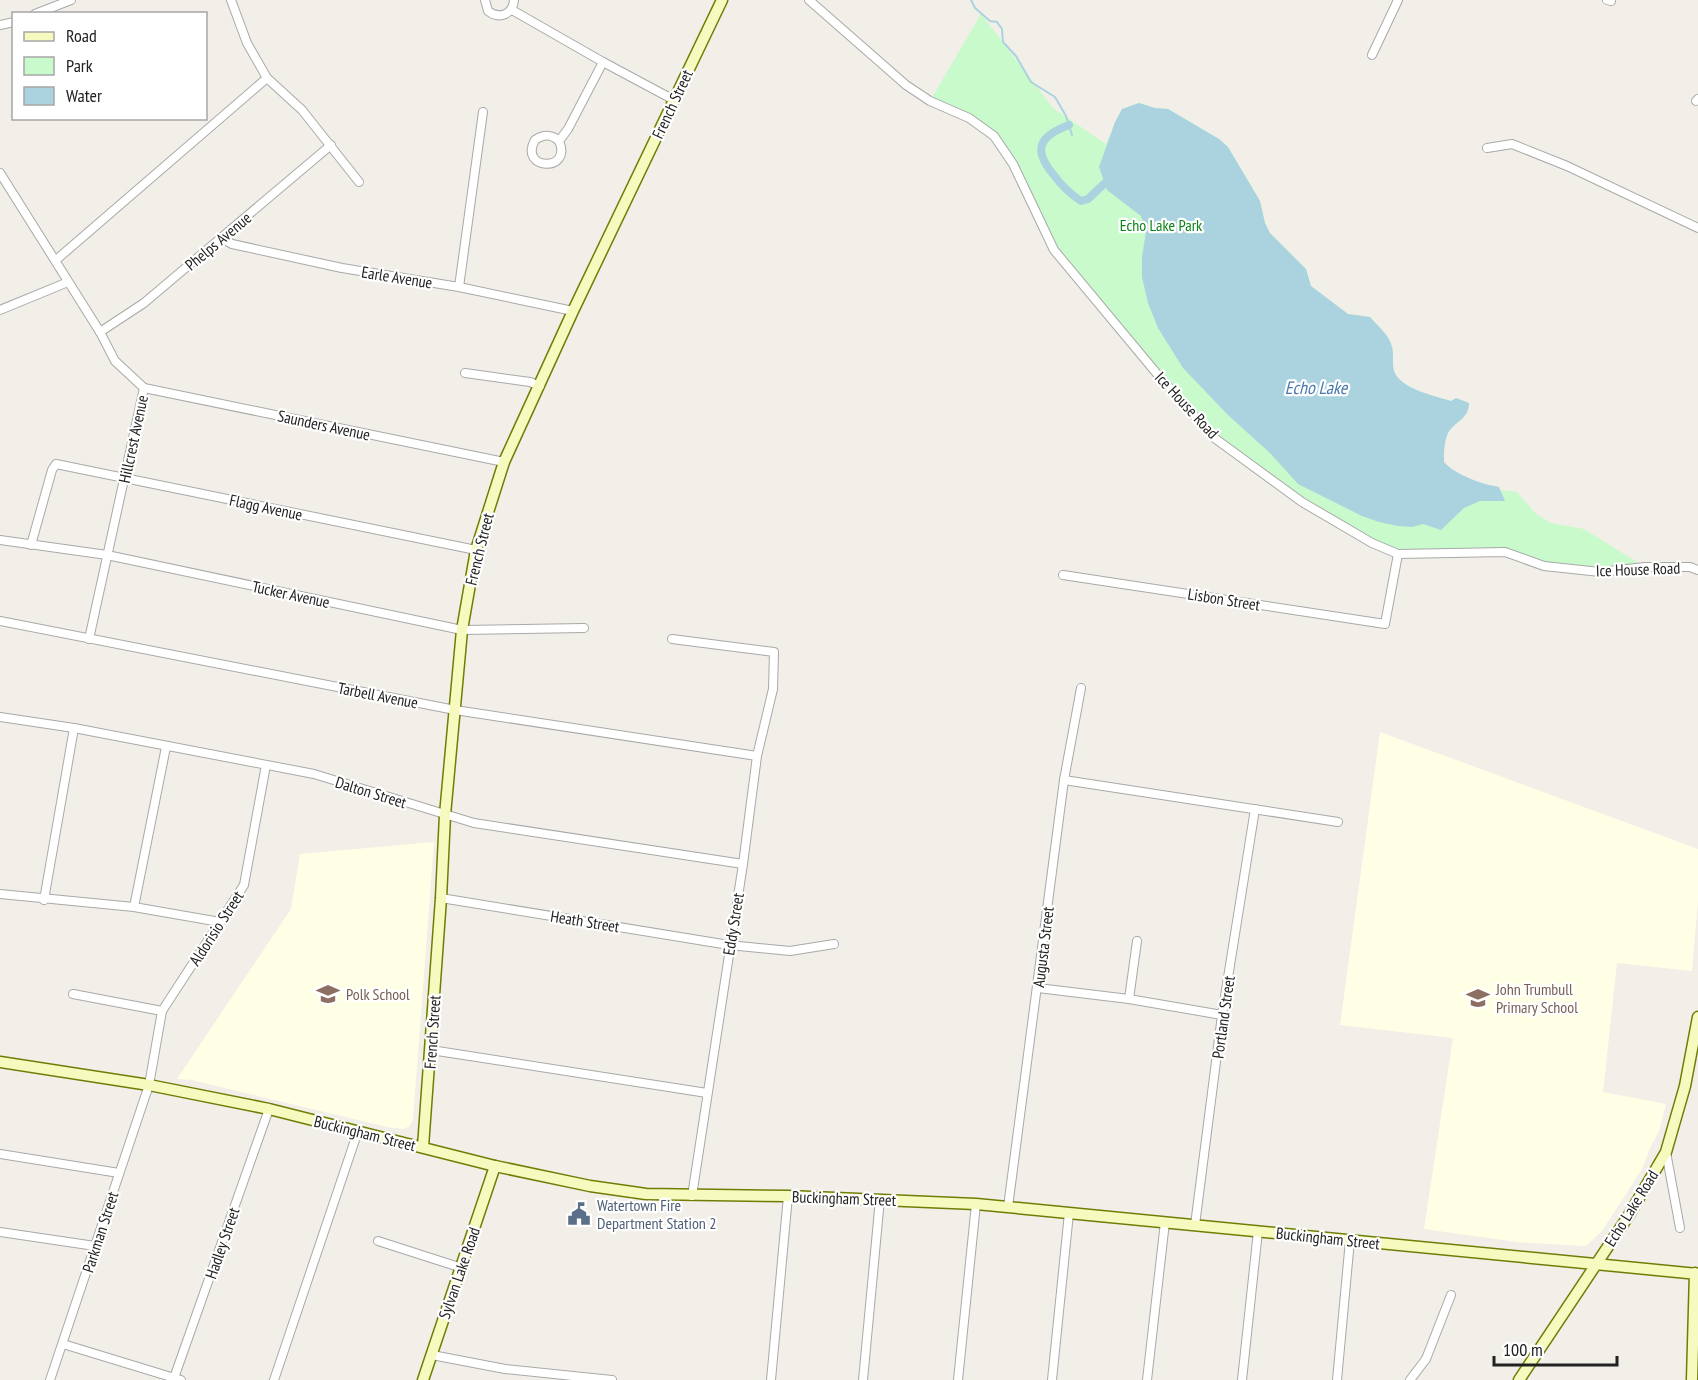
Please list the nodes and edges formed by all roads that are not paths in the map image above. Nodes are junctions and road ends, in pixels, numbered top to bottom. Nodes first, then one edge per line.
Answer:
1 (71, 0) edge
2 (231, 0) edge
3 (485, 0) edge
4 (514, 0) edge
5 (722, 0) edge
6 (809, 0) edge
7 (1398, 0) edge
8 (512, 10) junction
9 (40, 12) edge
10 (1372, 55) dead end
11 (603, 62) junction
12 (267, 78) junction
13 (674, 100) junction
14 (483, 112) dead end
15 (559, 141) dead end
16 (331, 145) junction
17 (1487, 148) dead end
18 (0, 173) edge
19 (359, 182) dead end
20 (1698, 228) edge
21 (222, 238) junction
22 (56, 260) junction
23 (68, 282) junction
24 (459, 287) junction
25 (0, 310) edge
26 (573, 311) junction
27 (100, 332) junction
28 (465, 373) dead end
29 (540, 386) junction
30 (144, 388) junction
31 (504, 462) junction
32 (126, 478) junction
33 (0, 540) edge
34 (31, 545) junction
35 (476, 550) junction
36 (1398, 554) junction
37 (107, 555) junction
38 (1698, 570) edge
39 (1063, 575) dead end
40 (0, 621) edge
41 (584, 627) dead end
42 (462, 630) junction
43 (89, 639) junction
44 (672, 639) dead end
45 (1081, 688) dead end
46 (455, 710) junction
47 (0, 717) edge
48 (74, 728) junction
49 (166, 747) junction
50 (758, 756) junction
51 (266, 765) junction
52 (1064, 780) junction
53 (1255, 809) junction
54 (445, 815) junction
55 (1338, 822) dead end
56 (743, 864) junction
57 (0, 894) edge
58 (441, 898) junction
59 (44, 900) junction
60 (134, 908) junction
61 (220, 922) junction
62 (1137, 941) dead end
63 (834, 944) dead end
64 (729, 945) junction
65 (1038, 988) junction
66 (73, 994) dead end
67 (1129, 999) junction
68 (162, 1011) junction
69 (1222, 1015) junction
70 (1698, 1017) edge
71 (431, 1050) junction
72 (0, 1062) edge
73 (149, 1085) junction
74 (707, 1093) junction
75 (269, 1109) junction
76 (358, 1131) junction
77 (423, 1147) junction
78 (1666, 1152) junction
79 (0, 1154) edge
80 (495, 1166) junction
81 (119, 1173) junction
82 (692, 1196) junction
83 (788, 1196) junction
84 (880, 1199) junction
85 (976, 1204) junction
86 (1008, 1207) junction
87 (1069, 1213) junction
88 (1165, 1222) junction
89 (1195, 1225) junction
90 (1680, 1228) dead end
91 (1258, 1231) junction
92 (0, 1233) edge
93 (1350, 1240) junction
94 (378, 1241) dead end
95 (95, 1246) junction
96 (1596, 1264) junction
97 (462, 1268) junction
98 (1696, 1274) edge
99 (1451, 1295) dead end
100 (63, 1344) junction
101 (432, 1355) junction
102 (178, 1379) edge
103 (50, 1380) edge
104 (274, 1380) edge
105 (423, 1380) edge
106 (612, 1380) edge
107 (771, 1380) edge
108 (864, 1380) edge
109 (958, 1380) edge
110 (1052, 1380) edge
111 (1147, 1380) edge
112 (1242, 1380) edge
113 (1337, 1380) edge
114 (1410, 1380) edge
115 (1520, 1380) edge
116 (1692, 1380) edge

1 - 9 street
2 - 12 street
3 - 8 street
4 - 8 street
5 - 13 main road, French Street
6 - 36 street, Ice House Road
7 - 10 street
8 - 11 street
11 - 13 street
11 - 15 street
12 - 16 street
12 - 22 street
13 - 26 main road, French Street
14 - 24 street
16 - 19 street
16 - 21 street, Phelps Avenue
17 - 20 street
18 - 22 street, Hillcrest Avenue
21 - 24 street, Earle Avenue
21 - 27 street, Phelps Avenue
22 - 23 street, Hillcrest Avenue
23 - 25 street
23 - 27 street, Hillcrest Avenue
24 - 26 street, Earle Avenue
26 - 29 main road, French Street
27 - 30 street, Hillcrest Avenue
28 - 29 street
29 - 31 main road, French Street
30 - 31 street, Saunders Avenue
30 - 32 street, Hillcrest Avenue
31 - 35 main road, French Street
32 - 34 street, Flagg Avenue
32 - 35 street, Flagg Avenue
32 - 37 street, Hillcrest Avenue
33 - 34 street, Tucker Avenue
34 - 37 street, Tucker Avenue
35 - 42 main road, French Street
36 - 38 street, Ice House Road
36 - 39 street, Lisbon Street
37 - 42 street, Tucker Avenue
37 - 43 street, Hillcrest Avenue
40 - 43 street, Tarbell Avenue
41 - 42 street, Tucker Avenue
42 - 46 main road, French Street
43 - 46 street, Tarbell Avenue
44 - 50 street, Eddy Street
45 - 52 street, Augusta Street
46 - 50 street, Tarbell Avenue
46 - 54 main road, French Street
47 - 48 street, Dalton Street
48 - 49 street, Dalton Street
48 - 59 street
49 - 51 street, Dalton Street
49 - 60 street
50 - 56 street, Eddy Street
51 - 54 street, Dalton Street
51 - 61 street, Aldorisio Street
52 - 53 street
52 - 65 street, Augusta Street
53 - 55 street
53 - 69 street, Portland Street
54 - 56 street, Dalton Street
54 - 58 main road, French Street
56 - 64 street, Eddy Street
57 - 59 street
58 - 64 street, Heath Street
58 - 71 main road, French Street
59 - 60 street
60 - 61 street
61 - 68 street, Aldorisio Street
62 - 67 street
63 - 64 street, Heath Street
64 - 74 street, Eddy Street
65 - 67 street
65 - 86 street, Augusta Street
66 - 68 street
67 - 69 street
68 - 73 street, Aldorisio Street
69 - 89 street, Portland Street
70 - 78 main road, Echo Lake Road
71 - 74 street
71 - 77 main road, French Street
72 - 73 main road, Buckingham Street
73 - 75 main road, Buckingham Street
73 - 81 street, Parkman Street
74 - 82 street, Eddy Street
75 - 76 main road, Buckingham Street
75 - 102 street, Hadley Street
76 - 77 main road, Buckingham Street
76 - 104 street
77 - 80 main road, Buckingham Street
78 - 90 street, Echo Lake Road
78 - 96 main road, Echo Lake Road
79 - 81 street
80 - 82 main road, Buckingham Street
80 - 97 main road, Sylvan Lake Road
81 - 95 street, Parkman Street
82 - 83 main road, Buckingham Street
83 - 84 main road, Buckingham Street
83 - 107 street
84 - 85 main road, Buckingham Street
84 - 108 street
85 - 86 main road, Buckingham Street
85 - 109 street
86 - 87 main road, Buckingham Street
87 - 88 main road, Buckingham Street
87 - 110 street
88 - 89 main road, Buckingham Street
88 - 111 street
89 - 91 main road, Buckingham Street
91 - 93 main road, Buckingham Street
91 - 112 street
92 - 95 street
93 - 96 main road, Buckingham Street
93 - 113 street
94 - 97 street
95 - 100 street, Parkman Street
96 - 98 main road, Buckingham Street
96 - 115 main road, Echo Lake Road
97 - 101 main road, Sylvan Lake Road
98 - 116 main road
99 - 114 street
100 - 102 street
100 - 103 street, Parkman Street
101 - 105 main road, Sylvan Lake Road
101 - 106 street

